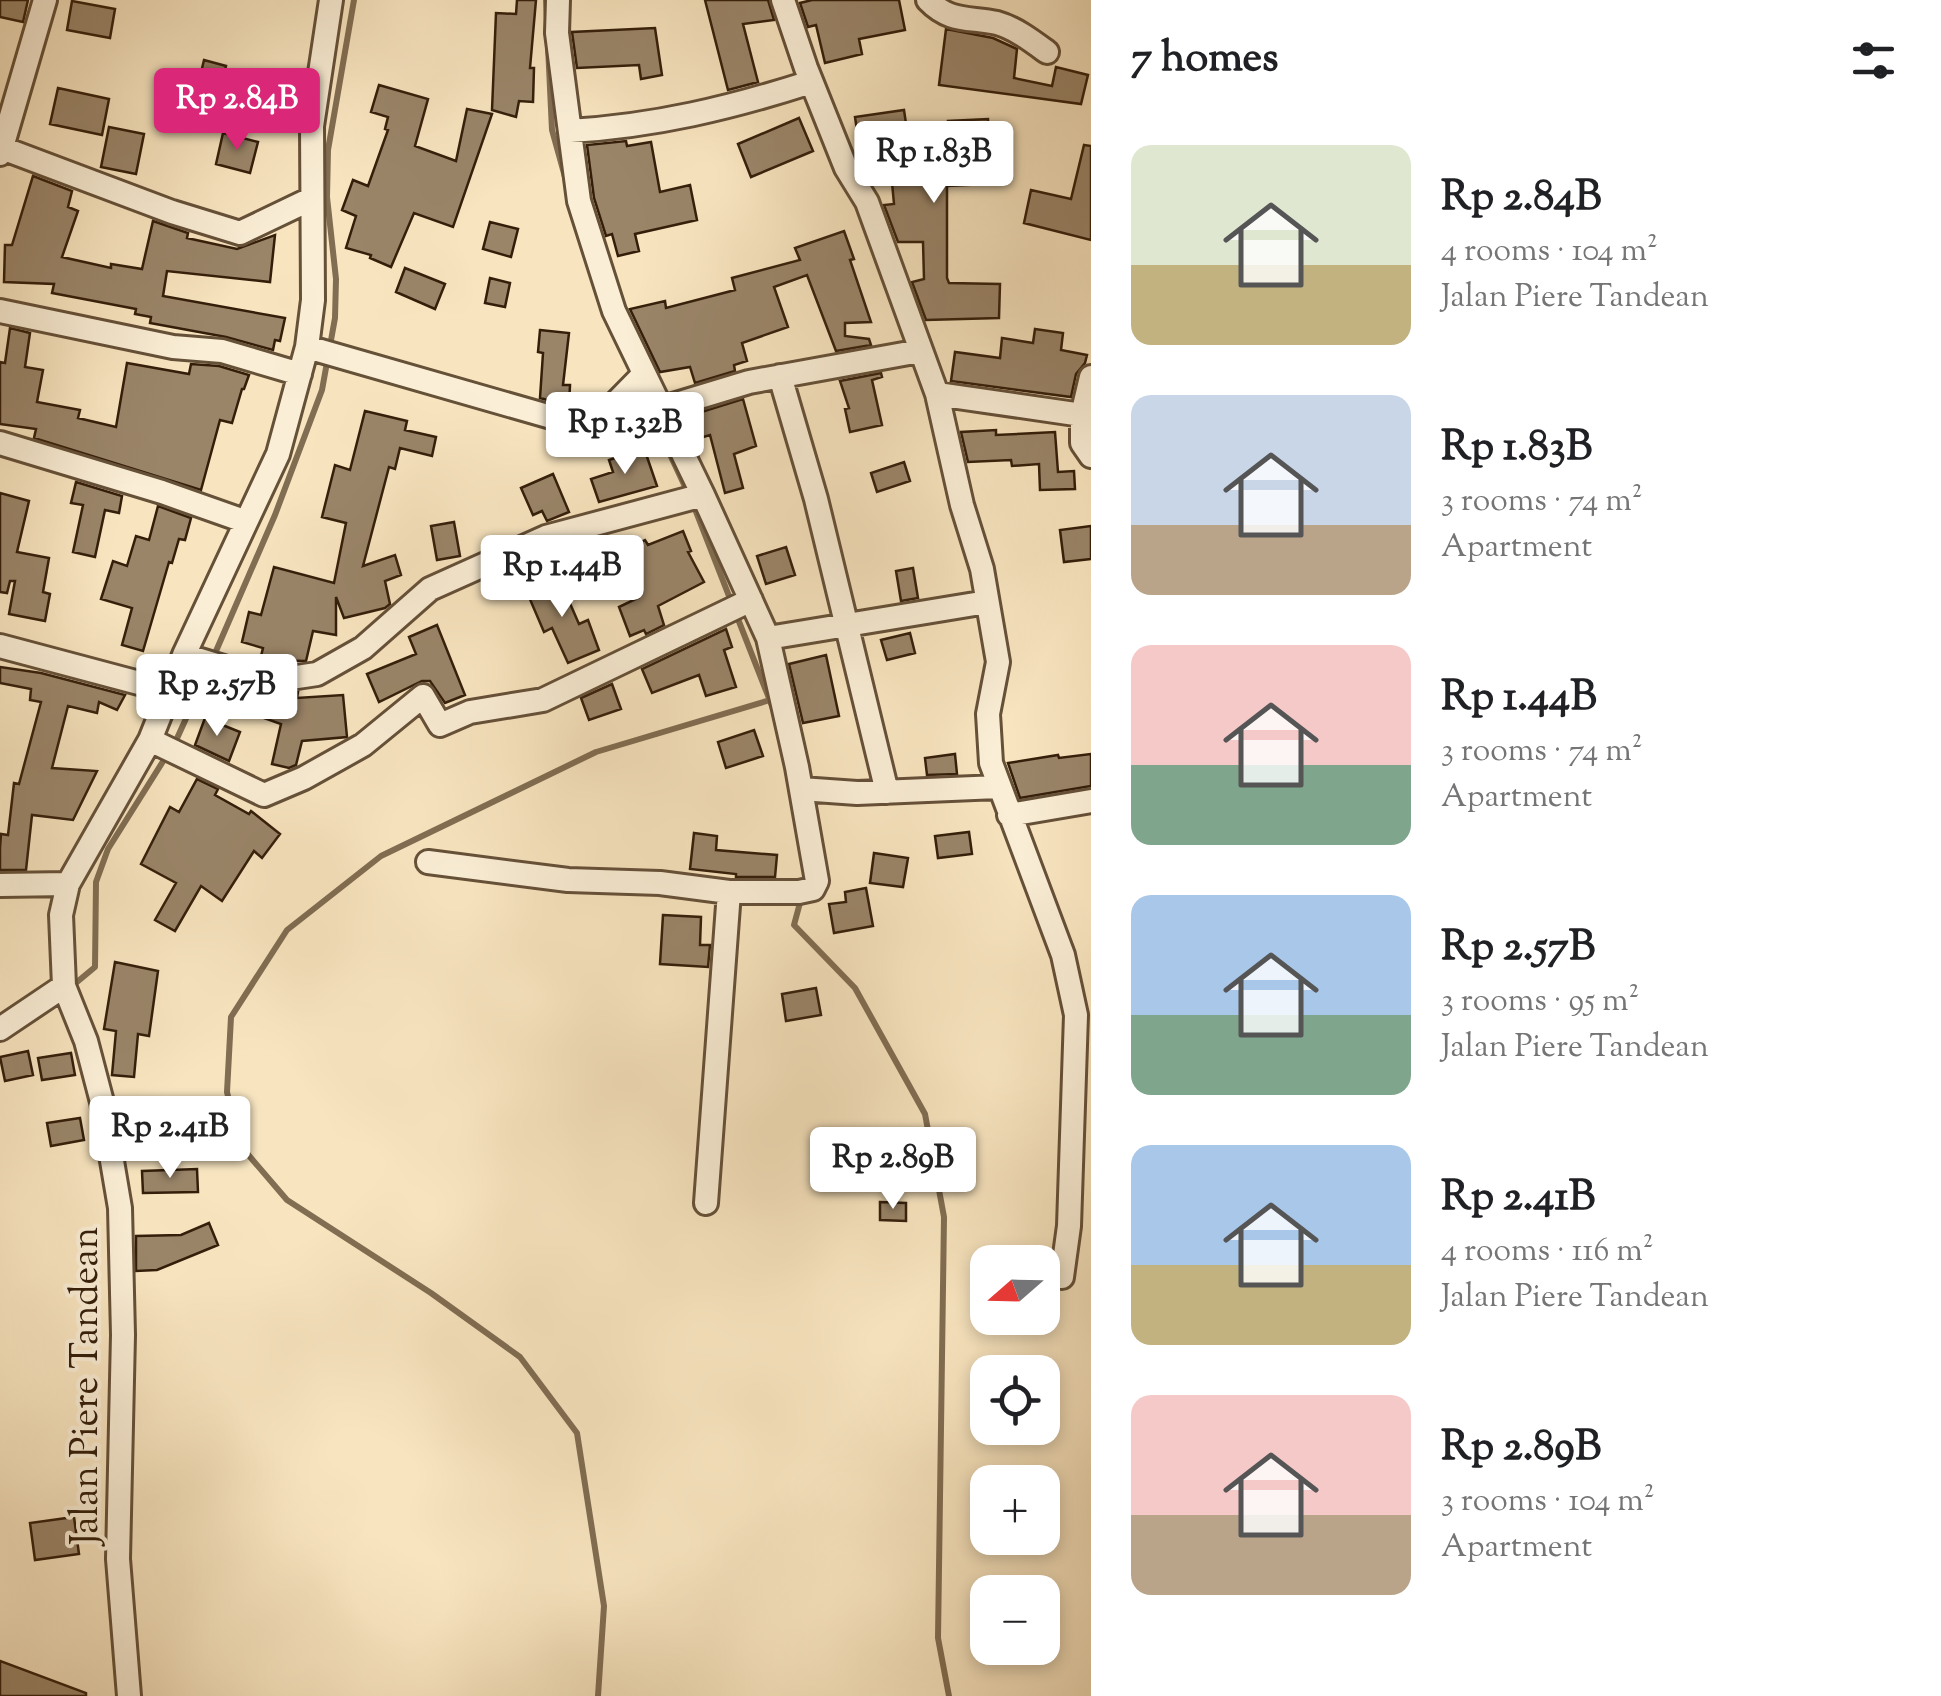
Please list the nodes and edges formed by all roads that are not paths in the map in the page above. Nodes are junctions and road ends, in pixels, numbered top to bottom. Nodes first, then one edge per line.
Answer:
1 (45, 0) edge
2 (331, 0) edge
3 (558, 0) edge
4 (784, 0) edge
5 (928, 0) edge
6 (1048, 52) dead end
7 (811, 82) junction
8 (570, 131) junction
9 (1, 151) edge
10 (311, 199) junction
11 (0, 311) edge
12 (312, 348) junction
13 (920, 351) junction
14 (300, 374) junction
15 (642, 376) junction
16 (780, 376) junction
17 (1091, 377) edge
18 (937, 394) junction
19 (660, 409) junction
20 (1082, 416) junction
21 (0, 443) edge
22 (1091, 456) edge
23 (704, 495) junction
24 (244, 521) junction
25 (751, 600) junction
26 (987, 602) junction
27 (846, 625) junction
28 (768, 638) junction
29 (0, 646) edge
30 (190, 657) junction
31 (170, 690) junction
32 (150, 740) junction
33 (998, 787) junction
34 (801, 789) junction
35 (887, 792) junction
36 (1091, 801) edge
37 (1009, 815) junction
38 (428, 862) dead end
39 (68, 884) junction
40 (0, 885) edge
41 (729, 892) junction
42 (65, 987) junction
43 (0, 1029) edge
44 (706, 1202) dead end
45 (1080, 1227) edge
46 (1062, 1277) dead end
47 (129, 1696) edge

1 - 9 street
2 - 10 street, Jalan Piere Tandean
3 - 8 street
4 - 7 street
5 - 6 street
7 - 8 street
7 - 13 street
8 - 15 street
9 - 10 street
10 - 12 street, Jalan Piere Tandean
11 - 14 street
12 - 14 street, Jalan Piere Tandean
12 - 15 street
13 - 16 street
13 - 18 street
14 - 24 street, Jalan Piere Tandean
15 - 19 street
16 - 19 street
16 - 27 street
17 - 20 street
18 - 20 street
18 - 26 street
19 - 23 street
20 - 22 street
21 - 24 street
23 - 25 street
23 - 30 street
24 - 30 street, Jalan Piere Tandean
25 - 28 street
25 - 32 street
26 - 27 street
26 - 33 street
27 - 28 street
27 - 35 street
28 - 34 street
29 - 31 street
30 - 31 street, Jalan Piere Tandean
31 - 32 street, Jalan Piere Tandean
32 - 39 street, Jalan Piere Tandean
33 - 35 street
33 - 37 street
34 - 35 street
34 - 41 street
36 - 37 street
37 - 45 street
38 - 41 street
39 - 40 street
39 - 42 street, Jalan Piere Tandean
41 - 44 street
42 - 43 street
42 - 47 street, Jalan Piere Tandean
45 - 46 street

